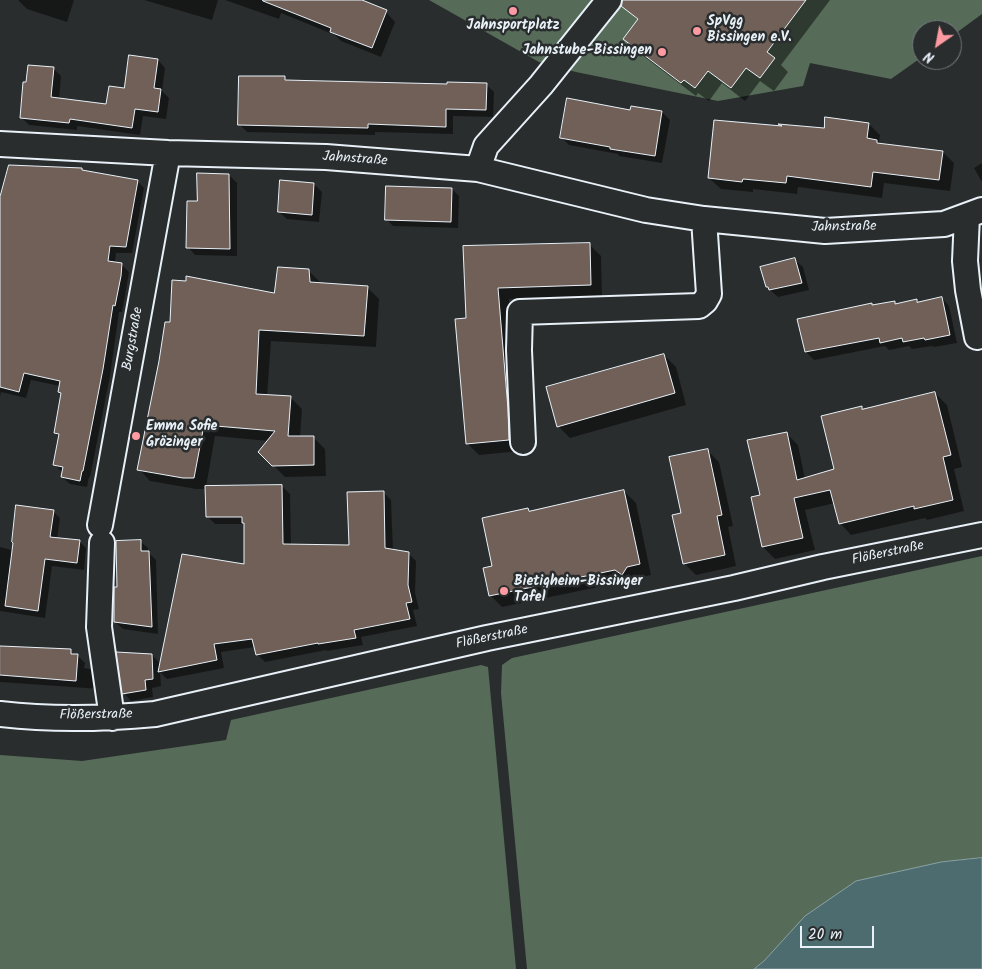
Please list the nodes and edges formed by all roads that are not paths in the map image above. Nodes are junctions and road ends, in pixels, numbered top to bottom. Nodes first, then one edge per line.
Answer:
1 (608, 0) edge
2 (0, 144) edge
3 (168, 153) junction
4 (478, 169) junction
5 (977, 218) edge
6 (704, 220) junction
7 (977, 337) dead end
8 (523, 442) dead end
9 (982, 535) edge
10 (0, 714) edge
11 (112, 718) junction

1 - 4 street
2 - 3 street, Jahnstraße
3 - 4 street, Jahnstraße
3 - 11 street, Burgstraße
4 - 6 street, Jahnstraße
5 - 6 street, Jahnstraße
5 - 7 street
6 - 8 street
9 - 11 street, Flößerstraße
10 - 11 street, Flößerstraße

